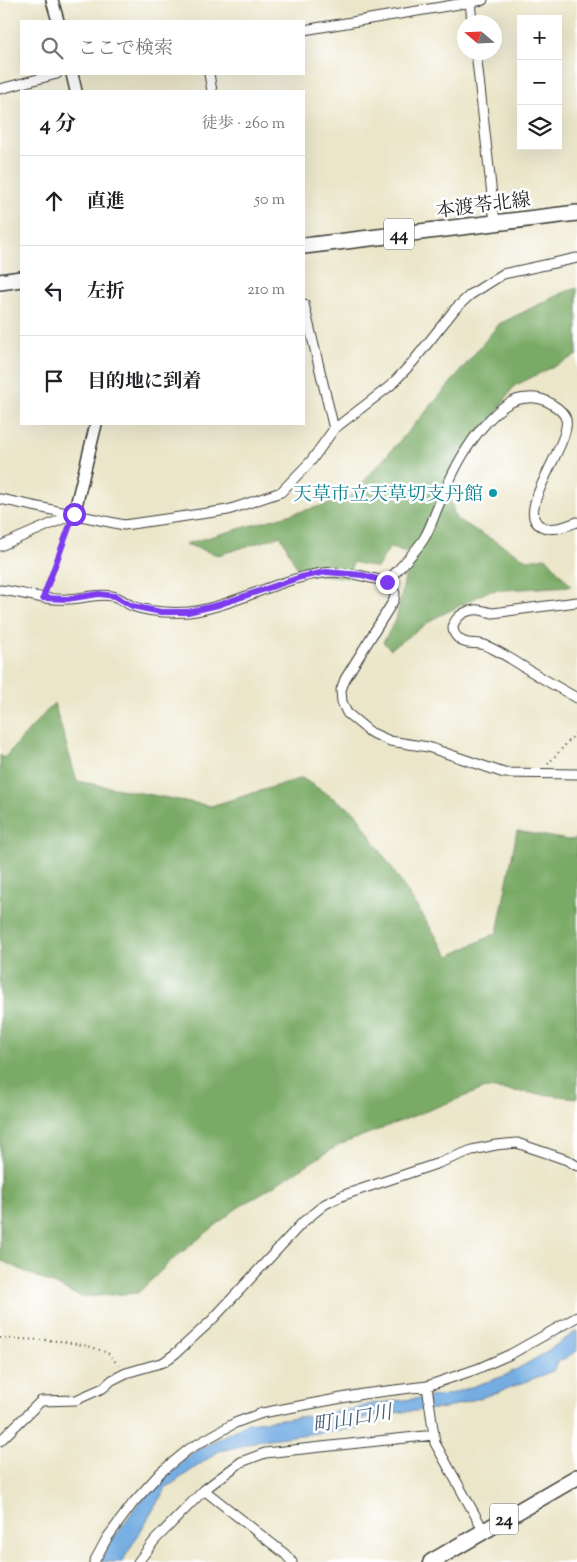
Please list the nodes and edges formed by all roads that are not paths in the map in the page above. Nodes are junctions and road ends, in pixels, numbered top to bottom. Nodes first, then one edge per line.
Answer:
1 (52, 0) edge
2 (483, 0) edge
3 (470, 2) junction
4 (471, 15) edge
5 (58, 20) edge
6 (305, 30) edge
7 (477, 60) edge
8 (53, 75) edge
9 (72, 75) edge
10 (209, 75) edge
11 (0, 89) edge
12 (76, 90) edge
13 (212, 90) edge
14 (577, 213) edge
15 (495, 222) junction
16 (305, 246) edge
17 (577, 258) edge
18 (20, 279) edge
19 (0, 282) edge
20 (305, 308) edge
21 (96, 425) edge
22 (334, 429) junction
23 (0, 499) edge
24 (74, 514) junction
25 (577, 522) edge
26 (0, 546) edge
27 (387, 582) junction
28 (0, 590) edge
29 (577, 602) edge
30 (577, 698) edge
31 (577, 774) edge
32 (577, 1166) edge
33 (577, 1317) edge
34 (428, 1391) junction
35 (434, 1433) junction
36 (0, 1441) edge
37 (577, 1477) edge
38 (204, 1490) junction
39 (484, 1531) junction
40 (141, 1561) edge
41 (94, 1562) edge
42 (292, 1562) edge
43 (431, 1562) edge

1 - 5 street
2 - 3 street
3 - 4 street
3 - 6 street
7 - 15 street
8 - 11 street
9 - 12 street
10 - 13 street
14 - 15 main road, 本渡苓北線 / 44
15 - 16 main road, 本渡苓北線 / 44
17 - 22 street
18 - 19 main road
20 - 22 street
21 - 24 street
22 - 24 street
23 - 24 street
24 - 26 street
25 - 27 street
27 - 28 street
27 - 31 street
29 - 30 street
32 - 36 street
33 - 34 street
34 - 35 street
34 - 41 street
35 - 38 street
35 - 39 street
37 - 39 main road, 24
38 - 40 street
38 - 42 street
39 - 43 main road, 24

